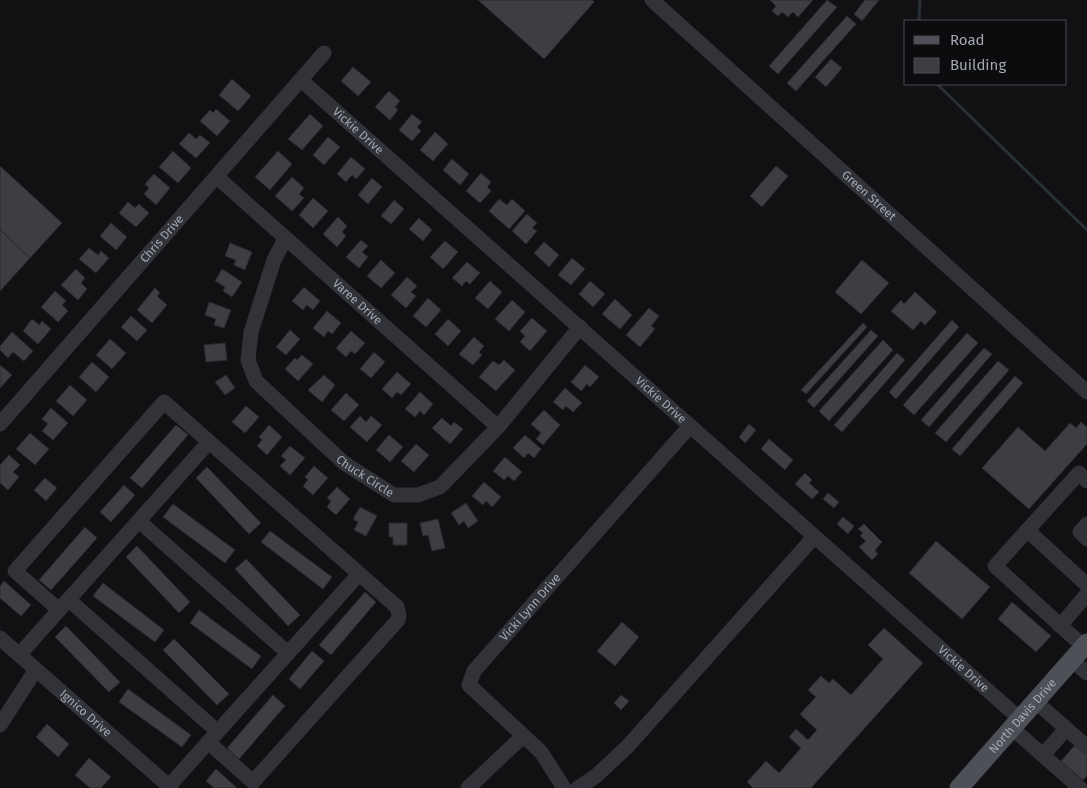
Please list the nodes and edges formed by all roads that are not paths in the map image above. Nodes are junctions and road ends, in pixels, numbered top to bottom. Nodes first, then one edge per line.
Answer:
1 (652, 0) edge
2 (324, 53) dead end
3 (302, 81) junction
4 (217, 177) junction
5 (286, 239) junction
6 (580, 327) junction
7 (1087, 392) edge
8 (0, 424) edge
9 (690, 426) junction
10 (498, 427) junction
11 (210, 442) junction
12 (1087, 481) edge
13 (140, 522) junction
14 (1087, 524) edge
15 (1027, 530) junction
16 (814, 536) junction
17 (1087, 539) edge
18 (359, 574) junction
19 (1087, 585) edge
20 (1087, 594) edge
21 (64, 605) junction
22 (1060, 626) junction
23 (0, 638) edge
24 (1081, 650) edge
25 (288, 653) junction
26 (19, 655) junction
27 (36, 670) junction
28 (1087, 673) edge
29 (1035, 701) junction
30 (1016, 723) junction
31 (0, 725) edge
32 (1068, 730) junction
33 (523, 736) junction
34 (212, 737) junction
35 (1087, 747) edge
36 (1087, 752) edge
37 (1045, 757) junction
38 (170, 787) edge
39 (468, 788) edge
40 (564, 788) edge
41 (578, 788) edge
42 (959, 788) edge
43 (1080, 788) edge
44 (1087, 788) edge

1 - 7 street, Green Street
2 - 3 street, Chris Drive
3 - 4 street, Chris Drive
3 - 6 street, Vickie Drive
4 - 5 street, Varee Drive
4 - 8 street, Chris Drive
5 - 10 street, Varee Drive
5 - 10 street, Chuck Circle
6 - 9 street, Vickie Drive
6 - 10 street, Chuck Circle
9 - 16 street, Vickie Drive
9 - 33 street, Vicki Lynn Drive
11 - 13 street
11 - 18 street
11 - 21 street
12 - 15 street
13 - 21 street
13 - 25 street
14 - 17 street
15 - 19 street
15 - 22 street
16 - 30 street, Vickie Drive
16 - 41 street
18 - 25 street
18 - 34 street
20 - 22 street
21 - 26 street
21 - 34 street
22 - 24 street
23 - 26 street, Ignico Drive
24 - 28 street
24 - 29 main road, North Davis Drive
25 - 34 street
26 - 27 street, Ignico Drive
27 - 31 street
27 - 38 street, Ignico Drive
29 - 30 main road, North Davis Drive
29 - 32 street
30 - 37 street, Vickie Drive
30 - 42 main road, North Davis Drive
32 - 35 street
32 - 36 street
32 - 37 street
33 - 39 street
33 - 40 street, Vicki Lynn Drive
34 - 38 street
37 - 43 street
37 - 44 street

